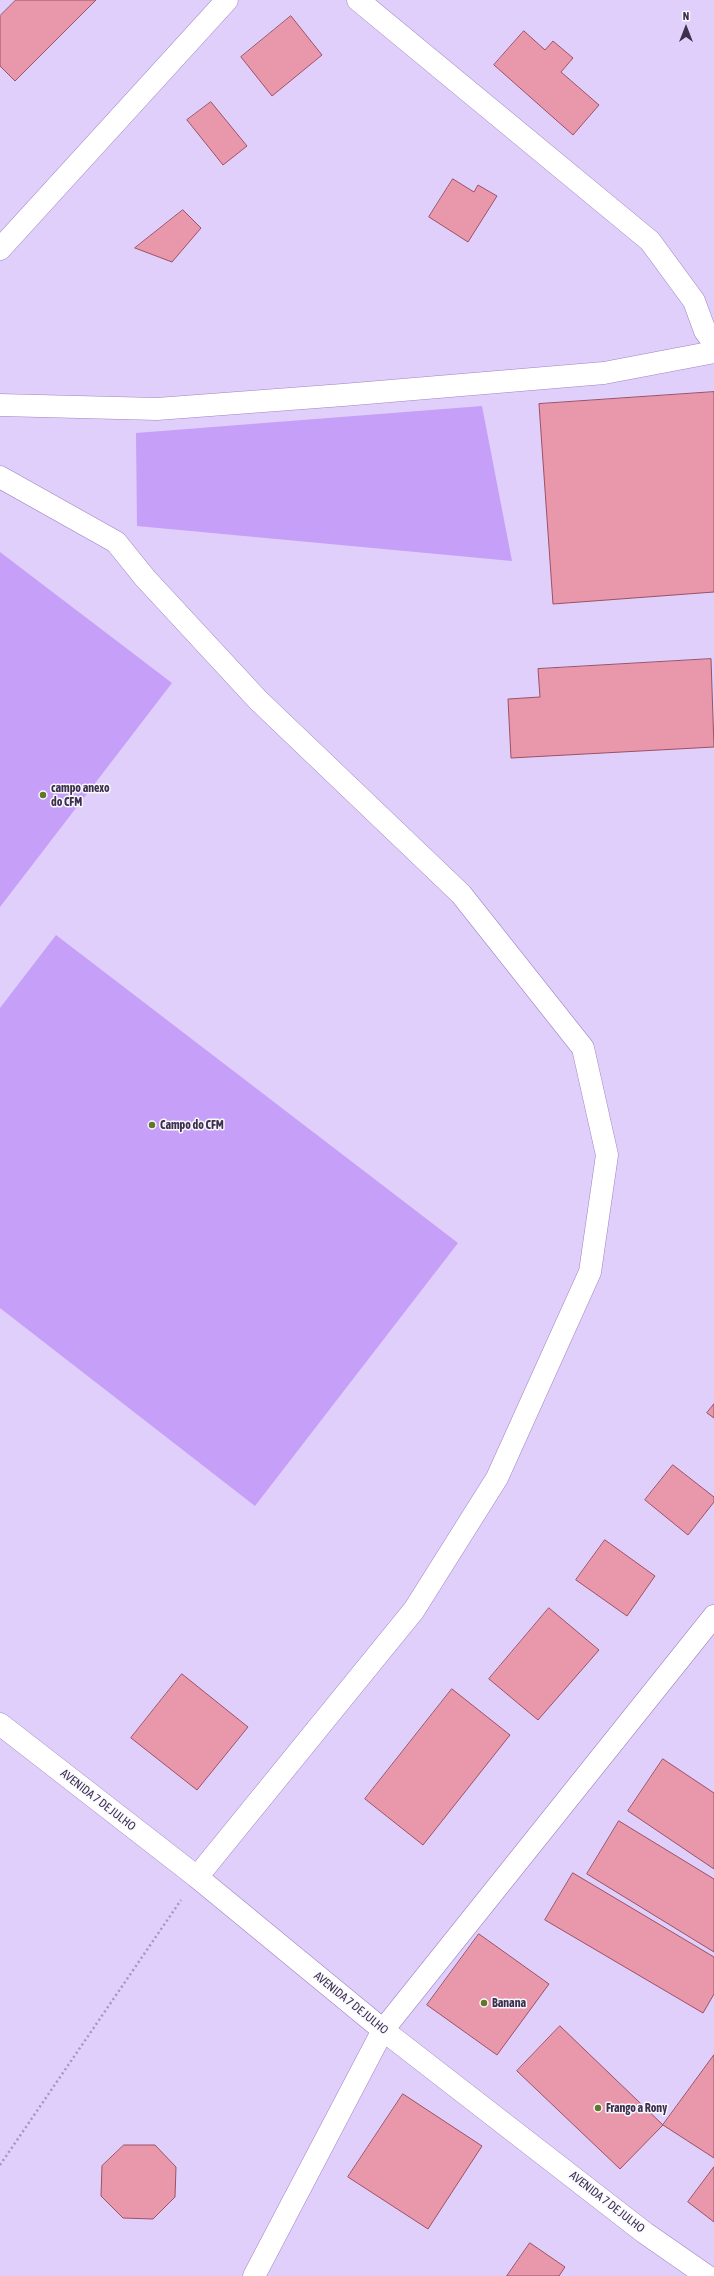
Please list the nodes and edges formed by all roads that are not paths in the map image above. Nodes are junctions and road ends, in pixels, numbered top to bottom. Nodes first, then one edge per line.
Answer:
1 (227, 0) edge
2 (358, 0) edge
3 (0, 249) edge
4 (714, 343) edge
5 (714, 352) edge
6 (0, 405) edge
7 (0, 477) edge
8 (714, 1616) edge
9 (0, 1724) edge
10 (196, 1877) junction
11 (383, 2030) junction
12 (254, 2276) edge
13 (707, 2276) edge

1 - 3 street
2 - 4 street
5 - 6 street
7 - 10 street
8 - 11 street
9 - 10 street, AVENIDA 7 DE JULHO
10 - 11 street, AVENIDA 7 DE JULHO
11 - 12 street
11 - 13 street, AVENIDA 7 DE JULHO

